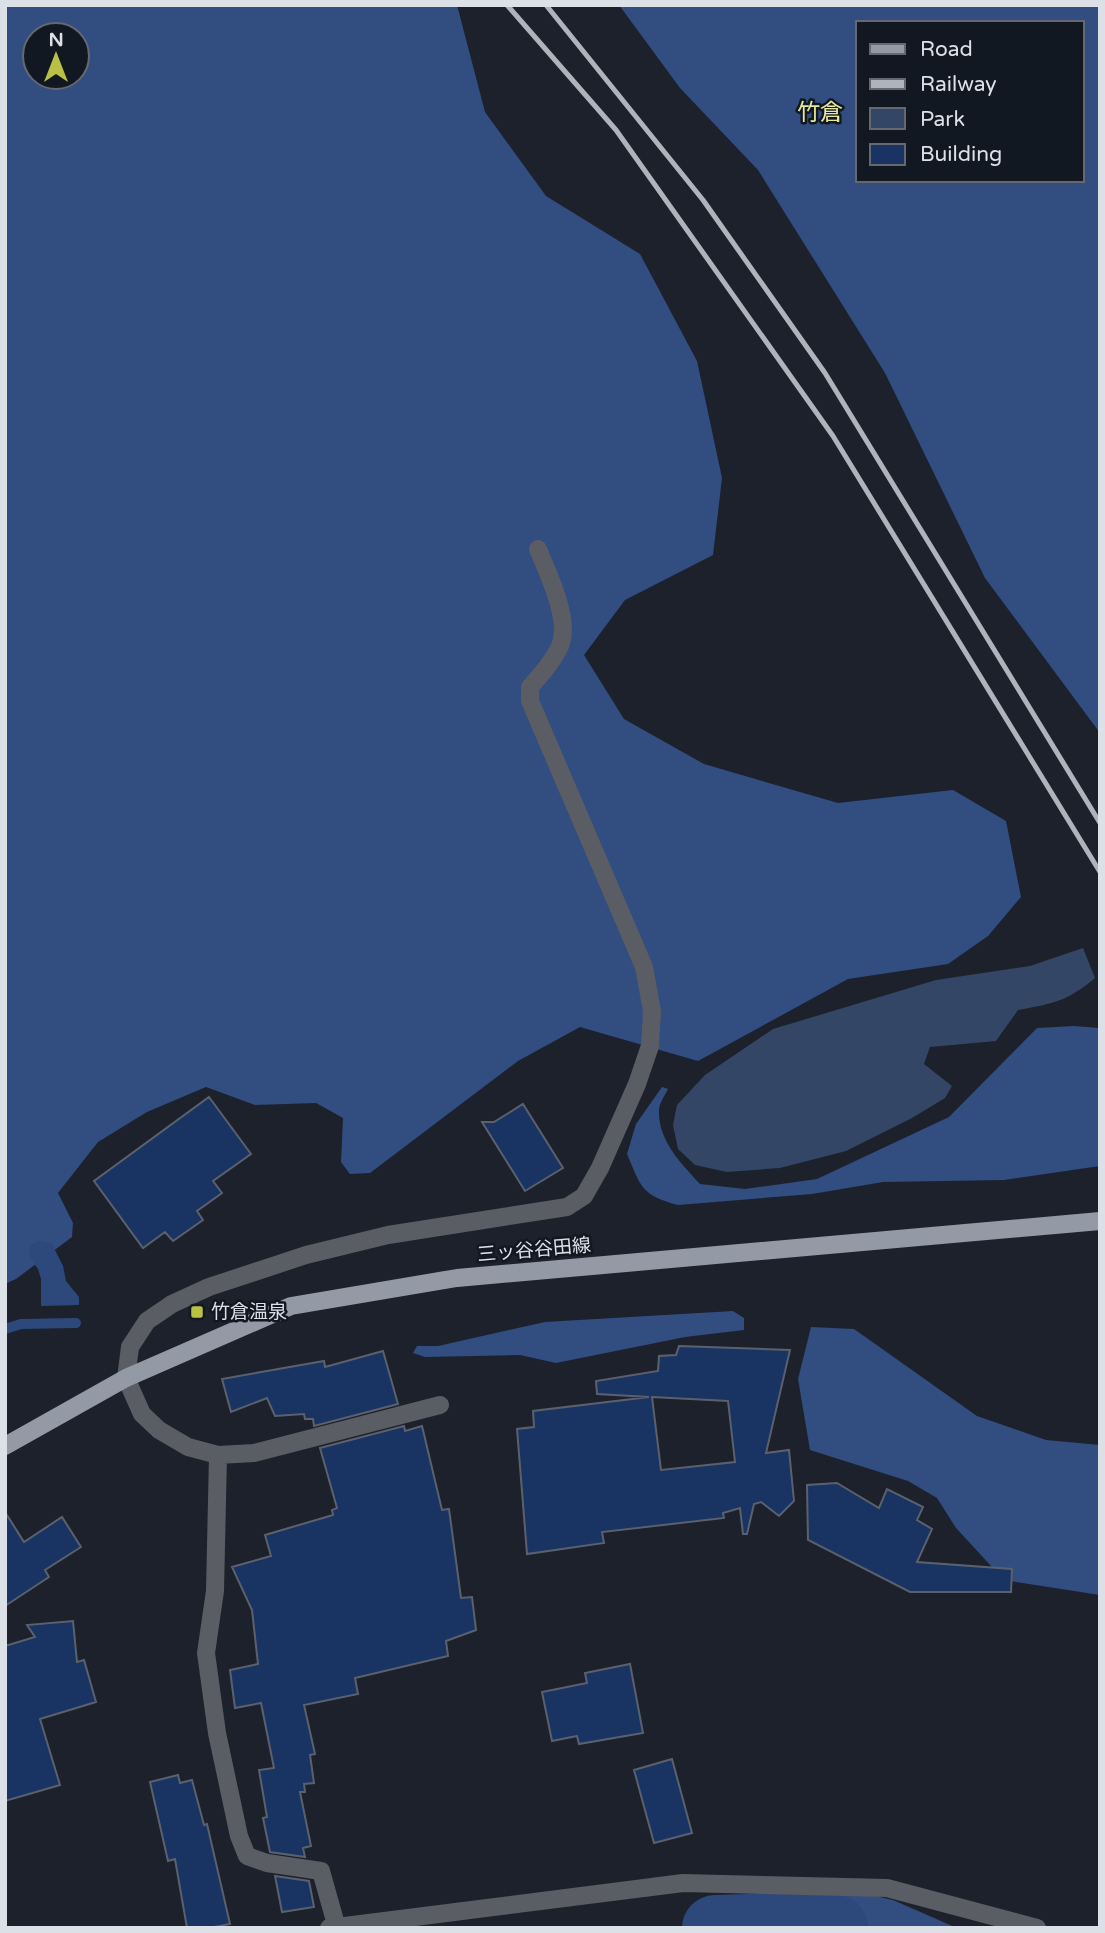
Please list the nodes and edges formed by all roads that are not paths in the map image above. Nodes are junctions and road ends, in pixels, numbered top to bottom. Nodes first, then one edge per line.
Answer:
1 (538, 549) dead end
2 (1100, 1221) edge
3 (126, 1378) junction
4 (440, 1405) dead end
5 (5, 1446) edge
6 (218, 1455) junction
7 (334, 1927) edge
8 (1037, 1928) edge

1 - 3 street
2 - 3 main road, 三ッ谷谷田線
3 - 5 main road, 三ッ谷谷田線
3 - 6 street
4 - 6 street
6 - 7 street
7 - 8 street

